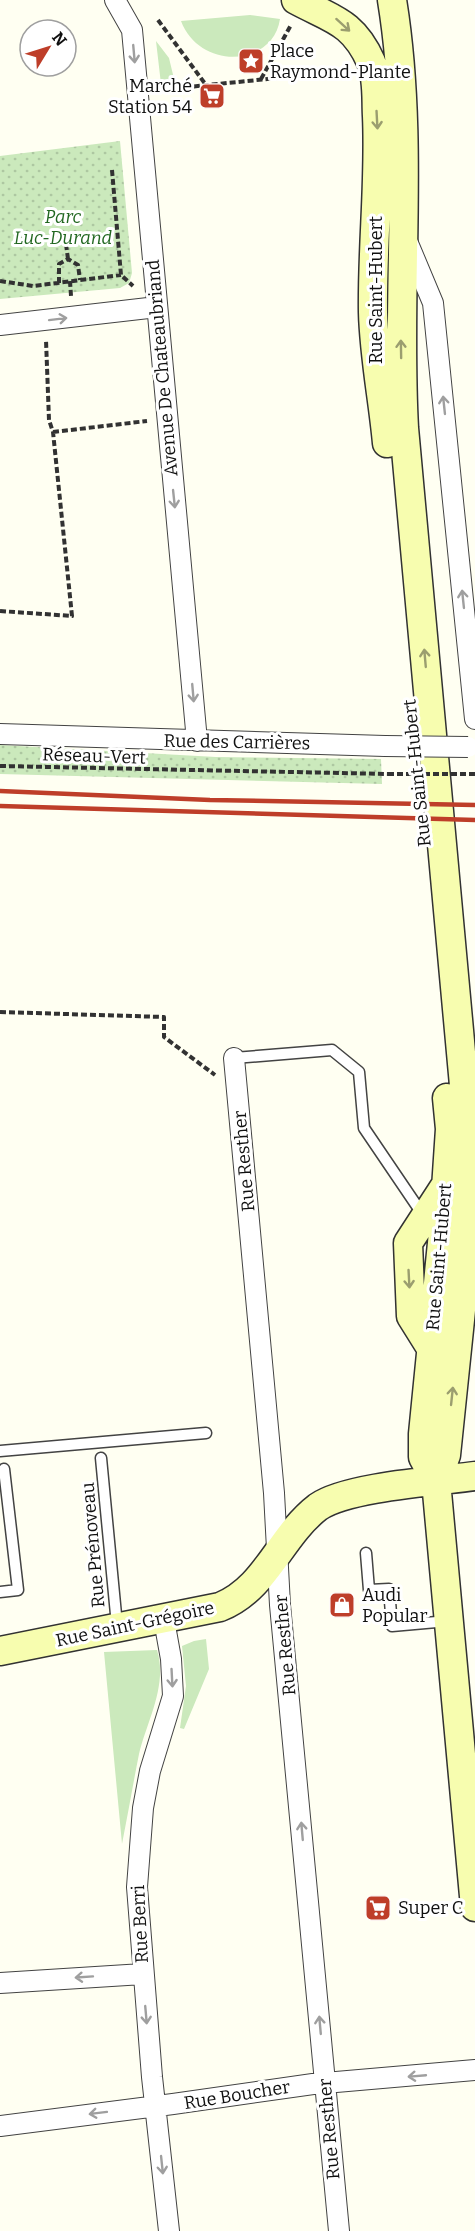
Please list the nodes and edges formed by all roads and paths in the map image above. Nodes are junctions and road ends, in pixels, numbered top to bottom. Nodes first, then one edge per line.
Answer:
1 (115, 0) edge
2 (392, 0) edge
3 (296, 8) edge
4 (158, 20) dead end
5 (361, 67) junction
6 (261, 80) junction
7 (206, 86) junction
8 (158, 90) dead end
9 (112, 170) dead end
10 (404, 234) junction
11 (66, 243) dead end
12 (68, 259) junction
13 (121, 275) junction
14 (80, 280) junction
15 (0, 281) edge
16 (70, 281) junction
17 (59, 283) junction
18 (140, 292) dead end
19 (71, 296) dead end
20 (157, 307) junction
21 (0, 325) edge
22 (46, 340) dead end
23 (148, 421) dead end
24 (53, 432) junction
25 (0, 611) edge
26 (475, 719) edge
27 (0, 735) edge
28 (197, 741) junction
29 (471, 747) edge
30 (0, 766) edge
31 (472, 774) edge
32 (0, 1012) edge
33 (234, 1058) joint
34 (220, 1079) dead end
35 (445, 1186) junction
36 (424, 1217) junction
37 (469, 1270) edge
38 (431, 1348) junction
39 (206, 1433) dead end
40 (0, 1451) edge
41 (101, 1458) dead end
42 (4, 1469) dead end
43 (475, 1476) edge
44 (436, 1481) junction
45 (5, 1525) edge
46 (366, 1553) dead end
47 (277, 1554) junction
48 (0, 1592) edge
49 (164, 1620) junction
50 (448, 1621) junction
51 (117, 1629) junction
52 (0, 1651) edge
53 (475, 1907) edge
54 (143, 1974) junction
55 (0, 1983) edge
56 (475, 2070) edge
57 (325, 2083) junction
58 (156, 2106) junction
59 (0, 2126) edge
60 (169, 2231) edge
61 (339, 2231) edge

1 -> 20 street, Avenue De Chateaubriand
2 - 10 street, Rue Saint-Hubert
3 -> 5 street
3 - 6 path
4 - 7 path
5 - 6 path
5 -> 35 street, Rue Saint-Hubert
6 - 7 path
7 - 8 path
9 - 13 path
26 -> 10 street, Rue Saint-Hubert
37 -> 10 street, Rue Saint-Hubert
11 - 12 path
12 - 14 path
12 - 17 path
13 - 14 path
13 - 18 path
14 - 16 path
15 - 17 path
16 - 17 path
16 - 19 path
21 -> 20 street
20 -> 28 street, Avenue De Chateaubriand
22 - 24 path
23 - 24 path
24 - 25 path
27 - 28 street, Rue des Carrières
28 - 29 street, Rue des Carrières, bridge
30 - 31 path, Réseau-Vert, bridge
32 - 34 path
33 - 36 lane
33 - 47 street, Rue Resther
35 - 36 street
35 - 38 street, Rue Saint-Hubert
36 -> 38 street
44 -> 37 street, Rue Saint-Hubert
38 - 44 street, Rue Saint-Hubert
39 - 40 lane
41 - 51 lane, Rue Prénoveau
42 - 45 lane
43 - 44 street, Rue Saint-Grégoire
44 - 47 street, Rue Saint-Grégoire
44 - 50 street, Rue Saint-Hubert
45 - 48 lane
46 - 50 lane
47 - 49 street, Rue Saint-Grégoire
57 -> 47 street, Rue Resther
49 - 51 street, Rue Saint-Grégoire
49 -> 54 street, Rue Berri
50 - 53 street, Rue Saint-Hubert
51 - 52 street, Rue Saint-Grégoire
54 -> 55 street
54 -> 58 street, Rue Berri
56 -> 57 street, Rue Boucher
57 - 58 street, Rue Boucher
57 - 61 street, Rue Resther
58 -> 59 street, Rue Boucher
58 -> 60 street, Rue Berri

